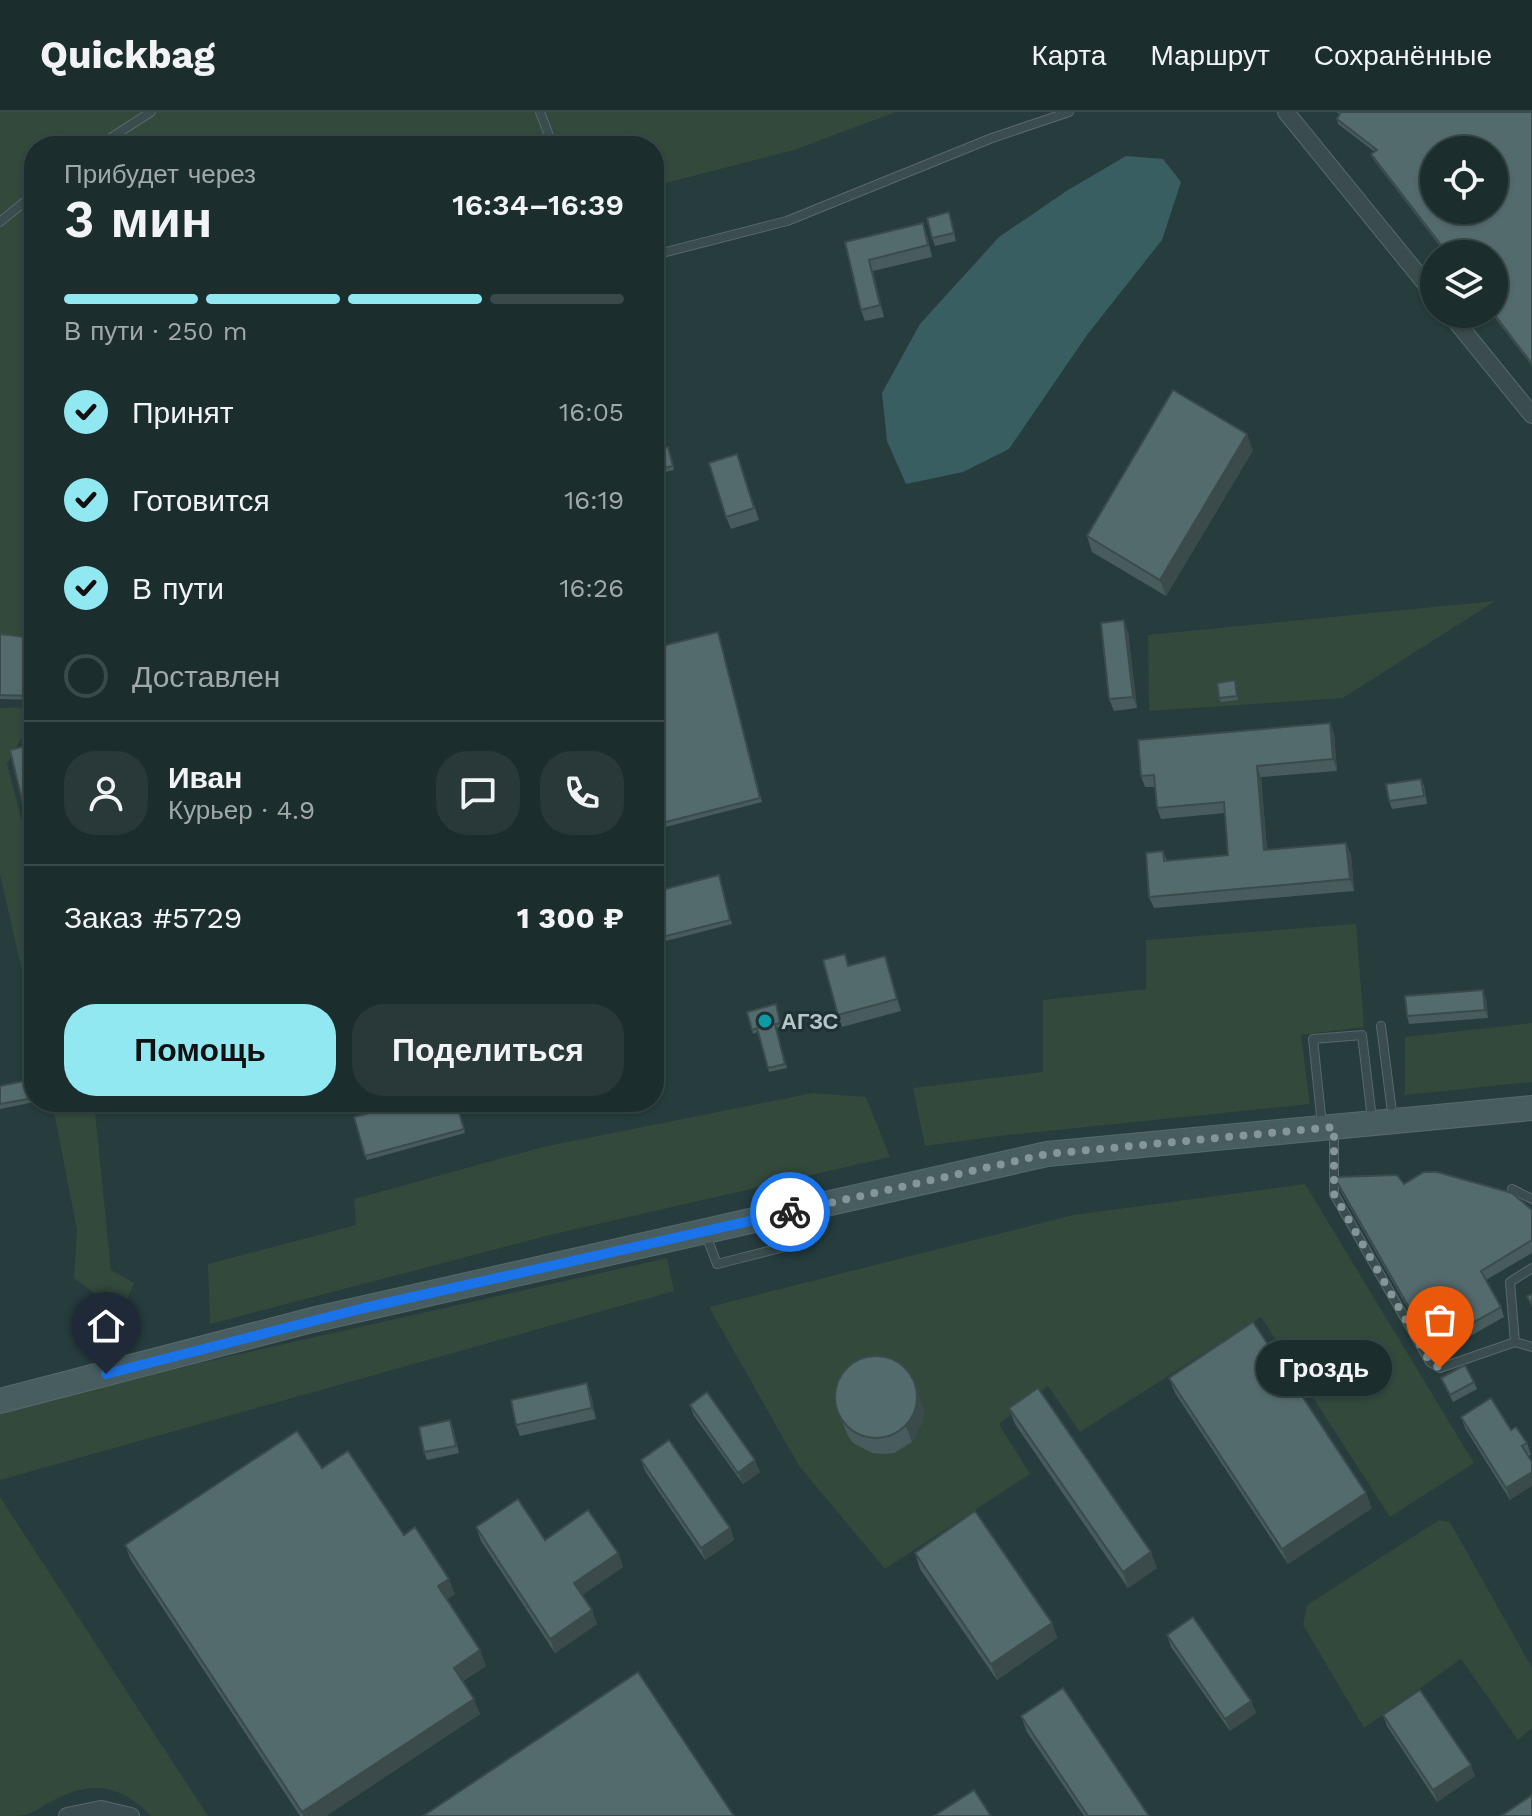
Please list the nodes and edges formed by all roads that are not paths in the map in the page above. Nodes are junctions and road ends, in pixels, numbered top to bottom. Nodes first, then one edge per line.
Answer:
1 (151, 112) edge
2 (540, 112) edge
3 (1069, 112) edge
4 (1286, 112) edge
5 (114, 136) edge
6 (549, 136) edge
7 (24, 202) edge
8 (0, 222) edge
9 (664, 252) edge
10 (1420, 277) edge
11 (1461, 328) edge
12 (1532, 415) edge
13 (1381, 1026) dead end
14 (1532, 1108) edge
15 (1383, 1122) junction
16 (1328, 1127) junction
17 (1512, 1189) edge
18 (1532, 1199) edge
19 (791, 1212) junction
20 (704, 1231) junction
21 (1532, 1268) edge
22 (1515, 1342) junction
23 (1532, 1347) edge
24 (0, 1401) edge
25 (67, 1816) edge
26 (131, 1816) edge

1 - 5 lane
2 - 6 lane
3 - 9 lane
4 - 10 street
7 - 8 lane
11 - 12 street
13 - 15 lane
14 - 15 main road
15 - 16 main road
15 - 16 lane
16 - 19 main road
16 - 22 lane
17 - 18 lane
19 - 20 main road
19 - 20 lane
20 - 24 main road
21 - 22 lane
22 - 23 lane
25 - 26 street

